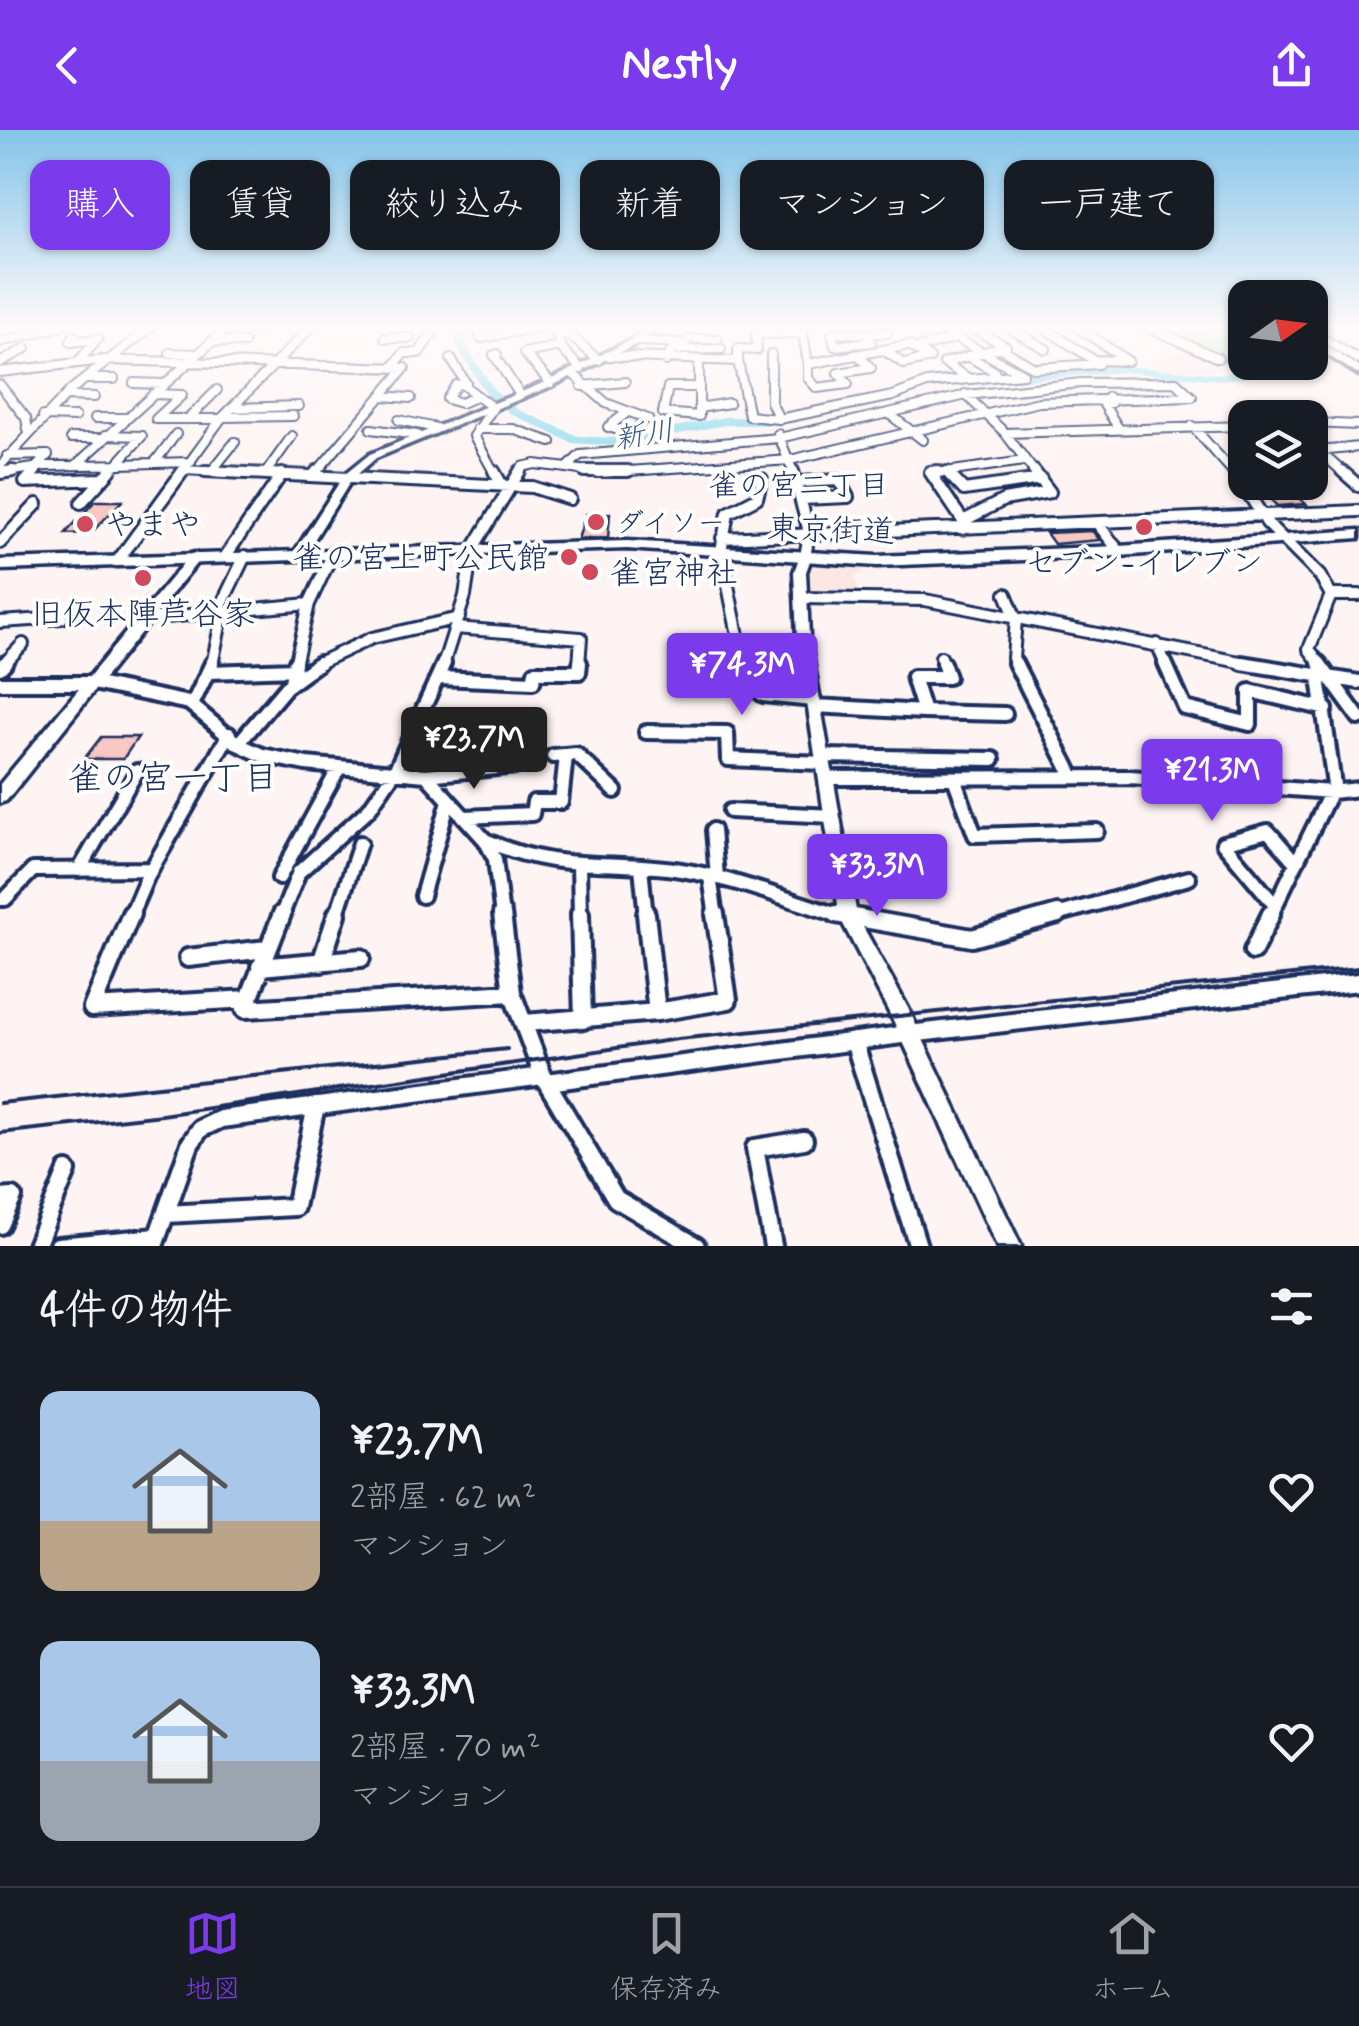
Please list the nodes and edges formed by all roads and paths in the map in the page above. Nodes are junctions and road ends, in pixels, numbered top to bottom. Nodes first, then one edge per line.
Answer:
1 (85, 378) edge
2 (87, 378) edge
3 (171, 378) edge
4 (262, 378) edge
5 (396, 378) edge
6 (463, 378) edge
7 (509, 378) edge
8 (547, 378) edge
9 (561, 378) edge
10 (579, 378) edge
11 (699, 378) edge
12 (741, 378) edge
13 (771, 378) edge
14 (808, 378) edge
15 (843, 378) edge
16 (980, 378) edge
17 (114, 379) dead end
18 (970, 379) joint
19 (624, 382) dead end
20 (134, 383) dead end
21 (551, 383) junction
22 (954, 383) junction
23 (1099, 383) junction
24 (164, 384) junction
25 (462, 384) junction
26 (0, 385) edge
27 (582, 386) junction
28 (699, 387) junction
29 (218, 390) dead end
30 (152, 394) junction
31 (520, 395) junction
32 (967, 395) junction
33 (65, 396) junction
34 (380, 396) junction
35 (476, 396) junction
36 (94, 397) dead end
37 (411, 398) dead end
38 (1108, 398) junction
39 (498, 403) junction
40 (729, 404) dead end
41 (298, 406) dead end
42 (232, 408) junction
43 (699, 408) junction
44 (986, 412) junction
45 (888, 413) junction
46 (625, 414) junction
47 (43, 416) junction
48 (293, 416) dead end
49 (75, 417) dead end
50 (94, 418) dead end
51 (125, 418) junction
52 (222, 418) junction
53 (188, 419) junction
54 (648, 419) dead end
55 (399, 420) dead end
56 (775, 420) junction
57 (1328, 423) edge
58 (1359, 424) edge
59 (639, 426) dead end
60 (1192, 426) junction
61 (1228, 426) edge
62 (436, 428) junction
63 (371, 429) dead end
64 (477, 429) junction
65 (1118, 429) junction
66 (28, 430) junction
67 (912, 431) junction
68 (1005, 433) junction
69 (176, 434) dead end
70 (417, 435) junction
71 (292, 436) dead end
72 (105, 437) junction
73 (71, 438) dead end
74 (779, 438) junction
75 (923, 440) dead end
76 (235, 442) dead end
77 (551, 442) dead end
78 (695, 446) junction
79 (1359, 448) edge
80 (7, 456) junction
81 (790, 460) junction
82 (1024, 461) junction
83 (155, 462) junction
84 (116, 463) junction
85 (76, 465) junction
86 (0, 466) edge
87 (188, 466) junction
88 (701, 466) junction
89 (37, 468) junction
90 (566, 469) junction
91 (211, 472) junction
92 (948, 472) junction
93 (0, 473) edge
94 (266, 474) junction
95 (282, 474) junction
96 (313, 476) junction
97 (348, 477) junction
98 (100, 479) junction
99 (762, 479) dead end
100 (1041, 480) junction
101 (799, 482) junction
102 (507, 486) junction
103 (1359, 486) edge
104 (570, 499) dead end
105 (802, 499) junction
106 (81, 503) dead end
107 (37, 504) dead end
108 (1359, 511) edge
109 (1262, 515) junction
110 (1097, 523) junction
111 (963, 525) junction
112 (1359, 534) edge
113 (808, 536) junction
114 (1283, 539) junction
115 (0, 544) edge
116 (722, 544) junction
117 (472, 550) junction
118 (1118, 551) junction
119 (332, 555) junction
120 (245, 556) junction
121 (298, 556) junction
122 (194, 557) junction
123 (225, 557) junction
124 (805, 558) junction
125 (118, 559) junction
126 (0, 565) edge
127 (1006, 594) dead end
128 (1331, 595) junction
129 (1359, 595) edge
130 (800, 598) junction
131 (309, 604) junction
132 (220, 611) junction
133 (62, 618) dead end
134 (145, 619) junction
135 (1016, 619) junction
136 (0, 622) edge
137 (457, 623) junction
138 (23, 644) dead end
139 (1157, 644) junction
140 (941, 657) dead end
141 (0, 668) edge
142 (210, 672) junction
143 (293, 676) junction
144 (439, 678) junction
145 (1324, 679) junction
146 (1359, 682) edge
147 (0, 683) edge
148 (93, 684) junction
149 (815, 703) junction
150 (192, 705) junction
151 (1326, 709) junction
152 (924, 712) junction
153 (1005, 714) dead end
154 (1359, 718) edge
155 (646, 732) dead end
156 (233, 739) junction
157 (993, 759) dead end
158 (518, 766) dead end
159 (825, 766) junction
160 (338, 768) junction
161 (136, 771) dead end
162 (395, 771) junction
163 (426, 775) junction
164 (1073, 777) junction
165 (954, 778) junction
166 (1359, 790) edge
167 (615, 791) dead end
168 (1331, 792) junction
169 (0, 796) edge
170 (449, 801) junction
171 (730, 811) dead end
172 (833, 816) junction
173 (464, 817) junction
174 (713, 830) dead end
175 (1096, 830) dead end
176 (485, 840) junction
177 (360, 843) dead end
178 (579, 863) junction
179 (1296, 863) junction
180 (641, 868) junction
181 (152, 869) junction
182 (80, 870) junction
183 (714, 877) junction
184 (279, 878) dead end
185 (1189, 878) dead end
186 (422, 896) dead end
187 (0, 899) edge
188 (1275, 905) junction
189 (850, 918) junction
190 (267, 949) junction
191 (1253, 951) dead end
192 (188, 958) dead end
193 (361, 958) dead end
194 (321, 963) junction
195 (260, 967) junction
196 (1359, 982) edge
197 (512, 993) junction
198 (248, 999) junction
199 (657, 1012) junction
200 (583, 1020) junction
201 (526, 1023) junction
202 (909, 1034) junction
203 (854, 1041) junction
204 (545, 1079) junction
205 (316, 1106) junction
206 (804, 1140) dead end
207 (67, 1171) dead end
208 (0, 1198) edge
209 (166, 1214) junction
210 (0, 1224) edge
211 (156, 1242) edge
212 (36, 1246) edge
213 (58, 1246) edge
214 (696, 1246) edge
215 (774, 1246) edge
216 (918, 1246) edge
217 (1008, 1246) edge

1 - 33 street
2 - 17 street
3 - 24 street
4 - 42 street
5 - 34 street
6 - 25 street
7 - 31 street
8 - 21 street
9 - 21 street
10 - 27 street
11 - 28 street
12 - 56 street
13 - 56 street
14 - 15 street
16 - 18 street
18 - 22 street
19 - 27 street
20 - 24 street
21 - 31 street
22 - 32 street
22 - 56 street
23 - 32 street
23 - 38 street
23 - 38 street
24 - 30 street
25 - 35 street
25 - 35 street
26 - 66 street
27 - 46 street
28 - 43 street
28 - 43 street
29 - 53 street
30 - 51 street
30 - 53 street
31 - 39 street
32 - 44 street
32 - 45 street
33 - 36 street
33 - 47 street
34 - 37 street
34 - 96 street
35 - 39 street
38 - 44 street
38 - 65 street
39 - 62 street
39 - 64 street
40 - 43 street
41 - 42 street
42 - 52 street
44 - 67 street
44 - 68 street
45 - 67 street
45 - 74 street
46 - 54 street
46 - 59 street
47 - 49 street
47 - 66 street
48 - 52 street
50 - 51 street
51 - 72 street
52 - 53 street
52 - 87 street
55 - 62 street
56 - 74 street
57 - 58 street
60 - 61 street
60 - 65 street
60 - 109 street
62 - 70 street
63 - 70 street
64 - 77 street
64 - 102 street
65 - 68 street
66 - 80 street
67 - 75 street
67 - 81 street
68 - 82 street
69 - 83 street
70 - 97 street
71 - 94 street
72 - 73 street
72 - 84 street
72 - 85 street
74 - 78 street
74 - 81 street
76 - 91 street
78 - 88 street
78 - 90 street
79 - 103 street
80 - 86 street
80 - 89 street
81 - 88 street
81 - 101 street
82 - 92 street
82 - 100 street
83 - 84 street
83 - 87 street
84 - 85 street
84 - 98 street
85 - 89 street
87 - 91 street
87 - 125 street
88 - 90 street
89 - 93 street
89 - 98 street
90 - 102 street
91 - 94 street
92 - 100 street
92 - 111 street
94 - 95 street
95 - 96 street
95 - 123 street
96 - 97 street
97 - 102 street
97 - 121 street
98 - 106 street
99 - 116 street
100 - 111 street
101 - 105 street
101 - 105 street
102 - 104 street
102 - 117 street
105 - 113 street
107 - 115 street
108 - 109 street
109 - 110 street
109 - 114 street
110 - 111 street
110 - 118 street
111 - 113 street
112 - 114 highway, 東京街道
113 - 116 street
113 - 124 street
114 - 118 highway, 東京街道
114 - 128 street
116 - 117 highway, 東京街道
116 - 124 highway, 東京街道
116 - 149 street
117 - 119 highway, 東京街道
117 - 137 street
118 - 124 highway, 東京街道
119 - 121 highway, 東京街道
119 - 131 street
120 - 121 highway, 東京街道
120 - 123 highway, 東京街道
120 - 132 street
122 - 123 highway, 東京街道
122 - 125 highway, 東京街道
122 - 134 main road
124 - 130 street
125 - 126 highway, 東京街道
127 - 135 street
128 - 129 street
128 - 145 street
130 - 135 street
130 - 149 street
131 - 132 street
131 - 143 street
132 - 134 street
132 - 142 street
133 - 136 street
134 - 148 main road
135 - 139 street
135 - 164 street
137 - 143 street
137 - 144 street
137 - 144 street
138 - 141 street
139 - 145 street
139 - 151 street
140 - 152 street
142 - 143 street
142 - 150 street
143 - 156 street
144 - 162 street
145 - 146 street
145 - 151 street
145 - 154 street
147 - 148 street
148 - 150 street
148 - 169 main road
149 - 152 street
149 - 159 street
150 - 156 street
151 - 168 street
152 - 153 street
155 - 159 street
156 - 160 street
156 - 181 street
157 - 159 street
158 - 163 street
159 - 165 street
159 - 172 street
160 - 162 street
160 - 184 street
161 - 182 street
162 - 163 street
162 - 190 street
163 - 170 street
164 - 165 street
164 - 168 street
165 - 175 street
166 - 168 street
167 - 173 street
168 - 179 street
170 - 173 street
170 - 186 street
171 - 172 street
172 - 189 street
173 - 176 street
174 - 183 street
176 - 178 street
176 - 197 street
177 - 194 street
178 - 180 street
178 - 200 street
179 - 188 street
179 - 188 street
180 - 183 street
180 - 199 street
181 - 182 street
181 - 198 street
182 - 187 street
183 - 189 street
183 - 199 street
185 - 189 street
188 - 191 street
189 - 202 street
190 - 192 street
190 - 195 street
193 - 194 street
194 - 195 street
195 - 198 street
196 - 202 street
197 - 198 street
197 - 201 street
199 - 200 street
200 - 201 street
201 - 204 street
202 - 203 street
202 - 217 street
203 - 204 street
203 - 216 street
204 - 205 street
204 - 214 street
205 - 209 street
205 - 209 street
206 - 215 street
207 - 212 street
208 - 210 street
209 - 211 street
211 - 213 street

